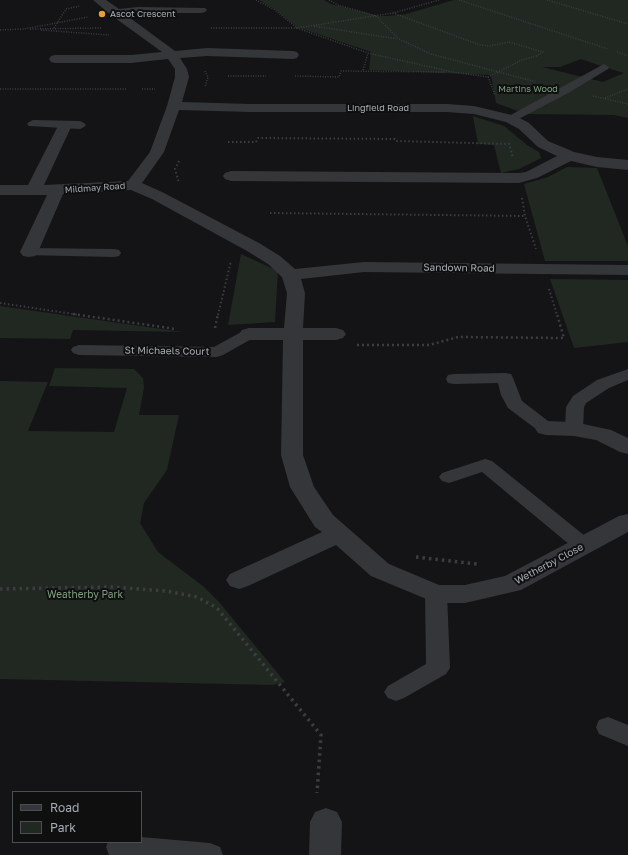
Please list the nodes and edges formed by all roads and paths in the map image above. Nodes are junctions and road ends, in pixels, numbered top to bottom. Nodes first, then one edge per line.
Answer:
1 (99, 0) edge
2 (256, 0) edge
3 (329, 0) edge
4 (439, 0) edge
5 (459, 0) edge
6 (547, 0) edge
7 (81, 6) dead end
8 (201, 10) dead end
9 (115, 13) junction
10 (393, 13) junction
11 (92, 16) dead end
12 (376, 16) junction
13 (58, 22) junction
14 (628, 24) edge
15 (311, 26) junction
16 (53, 28) junction
17 (104, 28) dead end
18 (205, 28) dead end
19 (297, 28) junction
20 (24, 29) junction
21 (34, 29) junction
22 (0, 30) edge
23 (110, 35) dead end
24 (399, 39) junction
25 (368, 52) junction
26 (172, 55) junction
27 (293, 55) dead end
28 (628, 56) edge
29 (56, 59) dead end
30 (604, 67) dead end
31 (363, 70) junction
32 (453, 72) junction
33 (496, 72) junction
34 (228, 76) dead end
35 (267, 76) dead end
36 (291, 76) dead end
37 (0, 89) edge
38 (127, 89) dead end
39 (628, 89) edge
40 (566, 90) junction
41 (604, 99) junction
42 (628, 104) edge
43 (174, 106) junction
44 (511, 120) junction
45 (33, 124) dead end
46 (73, 125) joint
47 (228, 142) dead end
48 (510, 144) dead end
49 (569, 156) junction
50 (628, 165) edge
51 (231, 176) dead end
52 (133, 185) junction
53 (0, 190) edge
54 (57, 190) junction
55 (33, 191) junction
56 (270, 213) dead end
57 (525, 216) dead end
58 (29, 252) joint
59 (114, 253) dead end
60 (232, 255) dead end
61 (543, 269) junction
62 (628, 270) edge
63 (291, 275) junction
64 (0, 303) edge
65 (182, 330) dead end
66 (249, 334) junction
67 (293, 334) junction
68 (336, 334) joint
69 (79, 350) dead end
70 (628, 374) edge
71 (454, 379) dead end
72 (546, 428) joint
73 (574, 429) junction
74 (628, 447) edge
75 (449, 477) dead end
76 (628, 522) edge
77 (339, 534) junction
78 (583, 545) junction
79 (415, 556) dead end
80 (481, 564) dead end
81 (239, 580) dead end
82 (0, 589) edge
83 (436, 594) junction
84 (396, 692) dead end
85 (326, 822) joint
86 (119, 847) dead end
87 (210, 855) edge
88 (325, 855) edge

1 - 9 street
2 - 19 path
3 - 12 path
4 - 10 path
5 - 28 path
6 - 14 path
7 - 13 path
8 - 9 street
9 - 26 street
10 - 12 path
10 - 33 path
11 - 13 path
12 - 15 path
12 - 24 path
13 - 16 path
13 - 20 path
15 - 19 path
15 - 24 path
16 - 17 path
16 - 21 path
18 - 19 path
19 - 25 path
20 - 21 path
20 - 22 path
21 - 23 path
24 - 33 path
25 - 31 path
25 - 32 path
26 - 27 street
26 - 29 street
26 - 43 street
30 - 40 lane
31 - 32 path
31 - 36 path
32 - 33 path
33 - 40 path
34 - 35 path
37 - 38 path
39 - 41 path
40 - 41 path
40 - 44 lane
41 - 42 path
43 - 44 street, Lingfield Road
43 - 52 street
44 - 49 street, Lingfield Road
45 - 46 lane
46 - 55 street
47 - 48 path
49 - 50 street, Lingfield Road
49 - 51 street
52 - 54 street, Mildmay Road
52 - 63 street
53 - 55 street, Mildmay Road
54 - 55 street, Mildmay Road
54 - 58 street, Mildmay Road
56 - 57 path
58 - 59 lane
60 - 66 path
61 - 62 street, Sandown Road
61 - 63 street, Sandown Road
61 - 68 path
63 - 67 street
64 - 65 path
66 - 67 street
66 - 69 lane, St Michaels Court
67 - 68 street
67 - 77 street, Wetherby Close
70 - 73 lane
71 - 72 lane
72 - 73 street
73 - 74 street
75 - 78 lane
76 - 78 street, Wetherby Close
77 - 81 street
77 - 83 street, Wetherby Close
78 - 83 street, Wetherby Close
79 - 80 path
82 - 85 path
83 - 84 lane
85 - 88 street
86 - 87 lane

